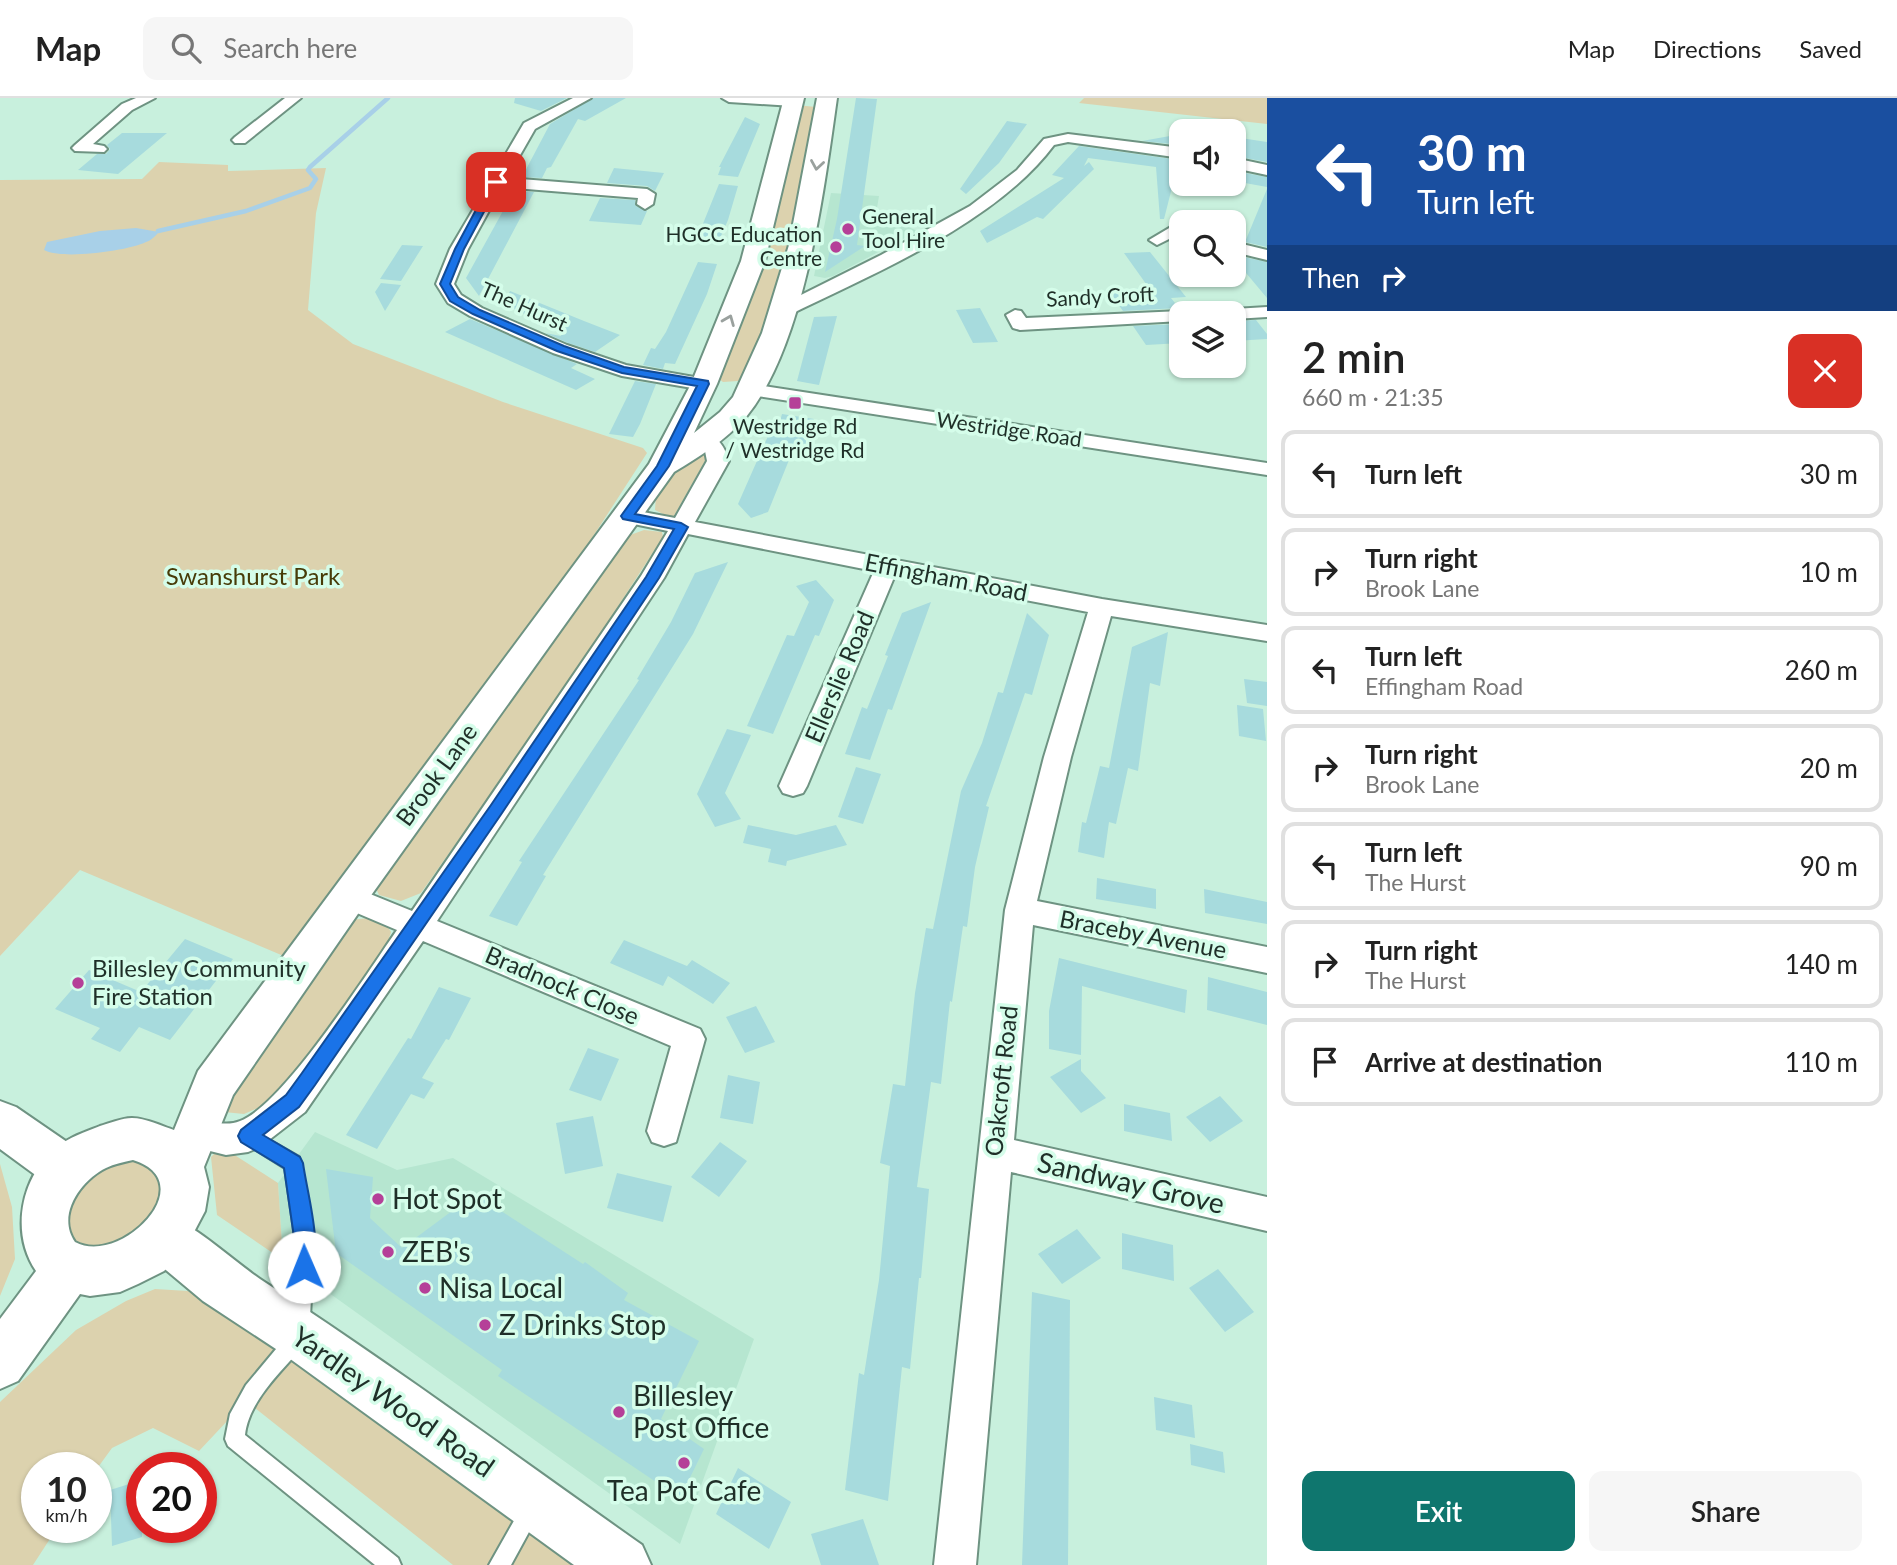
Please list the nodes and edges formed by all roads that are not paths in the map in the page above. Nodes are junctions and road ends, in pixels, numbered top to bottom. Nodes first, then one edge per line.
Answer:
1 (148, 98) edge
2 (293, 98) edge
3 (583, 98) edge
4 (729, 98) edge
5 (794, 100) edge
6 (827, 101) edge
7 (240, 140) dead end
8 (99, 149) dead end
9 (1169, 151) edge
10 (1246, 166) edge
11 (1267, 170) edge
12 (496, 182) junction
13 (645, 204) dead end
14 (1246, 250) edge
15 (1267, 255) edge
16 (753, 261) junction
17 (795, 273) junction
18 (838, 284) junction
19 (783, 311) junction
20 (1267, 312) edge
21 (1246, 313) edge
22 (1169, 317) edge
23 (1020, 325) dead end
24 (704, 384) junction
25 (751, 390) junction
26 (702, 438) junction
27 (663, 466) junction
28 (1267, 469) edge
29 (627, 516) junction
30 (681, 527) junction
31 (887, 567) junction
32 (1102, 607) junction
33 (1267, 633) edge
34 (793, 786) dead end
35 (348, 897) junction
36 (1020, 910) junction
37 (418, 925) junction
38 (1267, 960) edge
39 (214, 1085) junction
40 (0, 1122) edge
41 (664, 1130) dead end
42 (247, 1136) junction
43 (133, 1139) junction
44 (188, 1150) junction
45 (995, 1152) junction
46 (66, 1169) junction
47 (1267, 1214) edge
48 (165, 1238) junction
49 (69, 1267) junction
50 (300, 1335) junction
51 (0, 1363) edge
52 (535, 1503) junction
53 (391, 1565) edge
54 (499, 1565) edge
55 (622, 1565) edge
56 (955, 1565) edge

1 - 8 street
2 - 7 street
3 - 12 street, The Hurst
4 - 5 street
5 - 6 main road
5 - 16 main road, Brook Lane
6 -> 17 main road, Brook Lane
9 - 18 street
10 - 11 street
12 - 13 street
12 - 24 street, The Hurst
14 - 15 street
16 - 17 main road
24 -> 16 main road, Brook Lane
17 - 18 street
17 - 19 main road, Brook Lane
18 - 19 street
19 - 25 main road, Brook Lane
20 - 21 street
22 - 23 street, Sandy Croft
24 - 25 main road
24 - 27 main road, Brook Lane
25 - 26 main road, Brook Lane
25 - 28 street, Westridge Road
26 - 27 main road, Brook Lane
26 - 30 street
27 - 29 main road, Brook Lane
29 - 30 street, Effingham Road
29 - 35 main road, Brook Lane
30 - 31 street, Effingham Road
30 - 37 street
31 - 32 street, Effingham Road
31 - 34 street, Ellerslie Road
32 - 33 street, Effingham Road
32 - 36 street, Oakcroft Road
35 - 37 street, Bradnock Close
35 - 39 main road, Brook Lane
36 - 38 street, Braceby Avenue
36 - 45 street, Oakcroft Road
37 - 41 street, Bradnock Close
37 - 42 street
39 - 43 main road, Brook Lane
39 - 44 main road, Brook Lane
40 - 46 main road
42 - 44 street
42 - 50 lane
43 - 44 main road
43 - 46 main road
44 - 48 main road
45 - 47 street, Sandway Grove
45 - 56 street, Oakcroft Road
46 - 49 main road
48 - 49 main road
48 - 50 main road, Yardley Wood Road
49 - 51 main road
50 - 52 main road, Yardley Wood Road
50 - 53 lane
52 - 54 lane
52 - 55 main road, Yardley Wood Road

